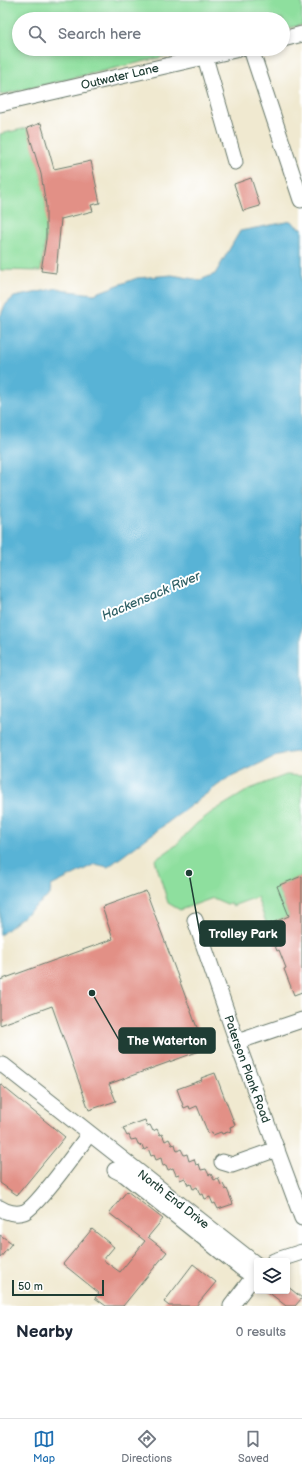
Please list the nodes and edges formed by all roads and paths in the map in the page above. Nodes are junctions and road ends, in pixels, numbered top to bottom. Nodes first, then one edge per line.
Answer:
1 (302, 34) edge
2 (290, 37) edge
3 (209, 56) edge
4 (253, 56) edge
5 (205, 57) junction
6 (0, 104) edge
7 (234, 162) dead end
8 (301, 200) edge
9 (195, 920) dead end
10 (302, 1020) edge
11 (237, 1042) junction
12 (0, 1065) edge
13 (89, 1134) junction
14 (276, 1149) junction
15 (222, 1162) dead end
16 (115, 1170) dead end
17 (0, 1208) edge
18 (302, 1218) edge
19 (302, 1252) edge
20 (283, 1258) edge
21 (254, 1268) edge
22 (254, 1269) edge
23 (254, 1273) edge
24 (231, 1306) edge

1 - 2 street
3 - 5 street, Outwater Lane
4 - 8 street
5 - 6 street, Outwater Lane
5 - 7 street
9 - 11 street, Paterson Plank Road
10 - 11 street
11 - 14 street, Paterson Plank Road
12 - 13 street, North End Drive
13 - 17 street
13 - 21 street, North End Drive
14 - 15 street
14 - 18 street, Paterson Plank Road
16 - 22 street, North End Drive
19 - 20 street
23 - 24 street

